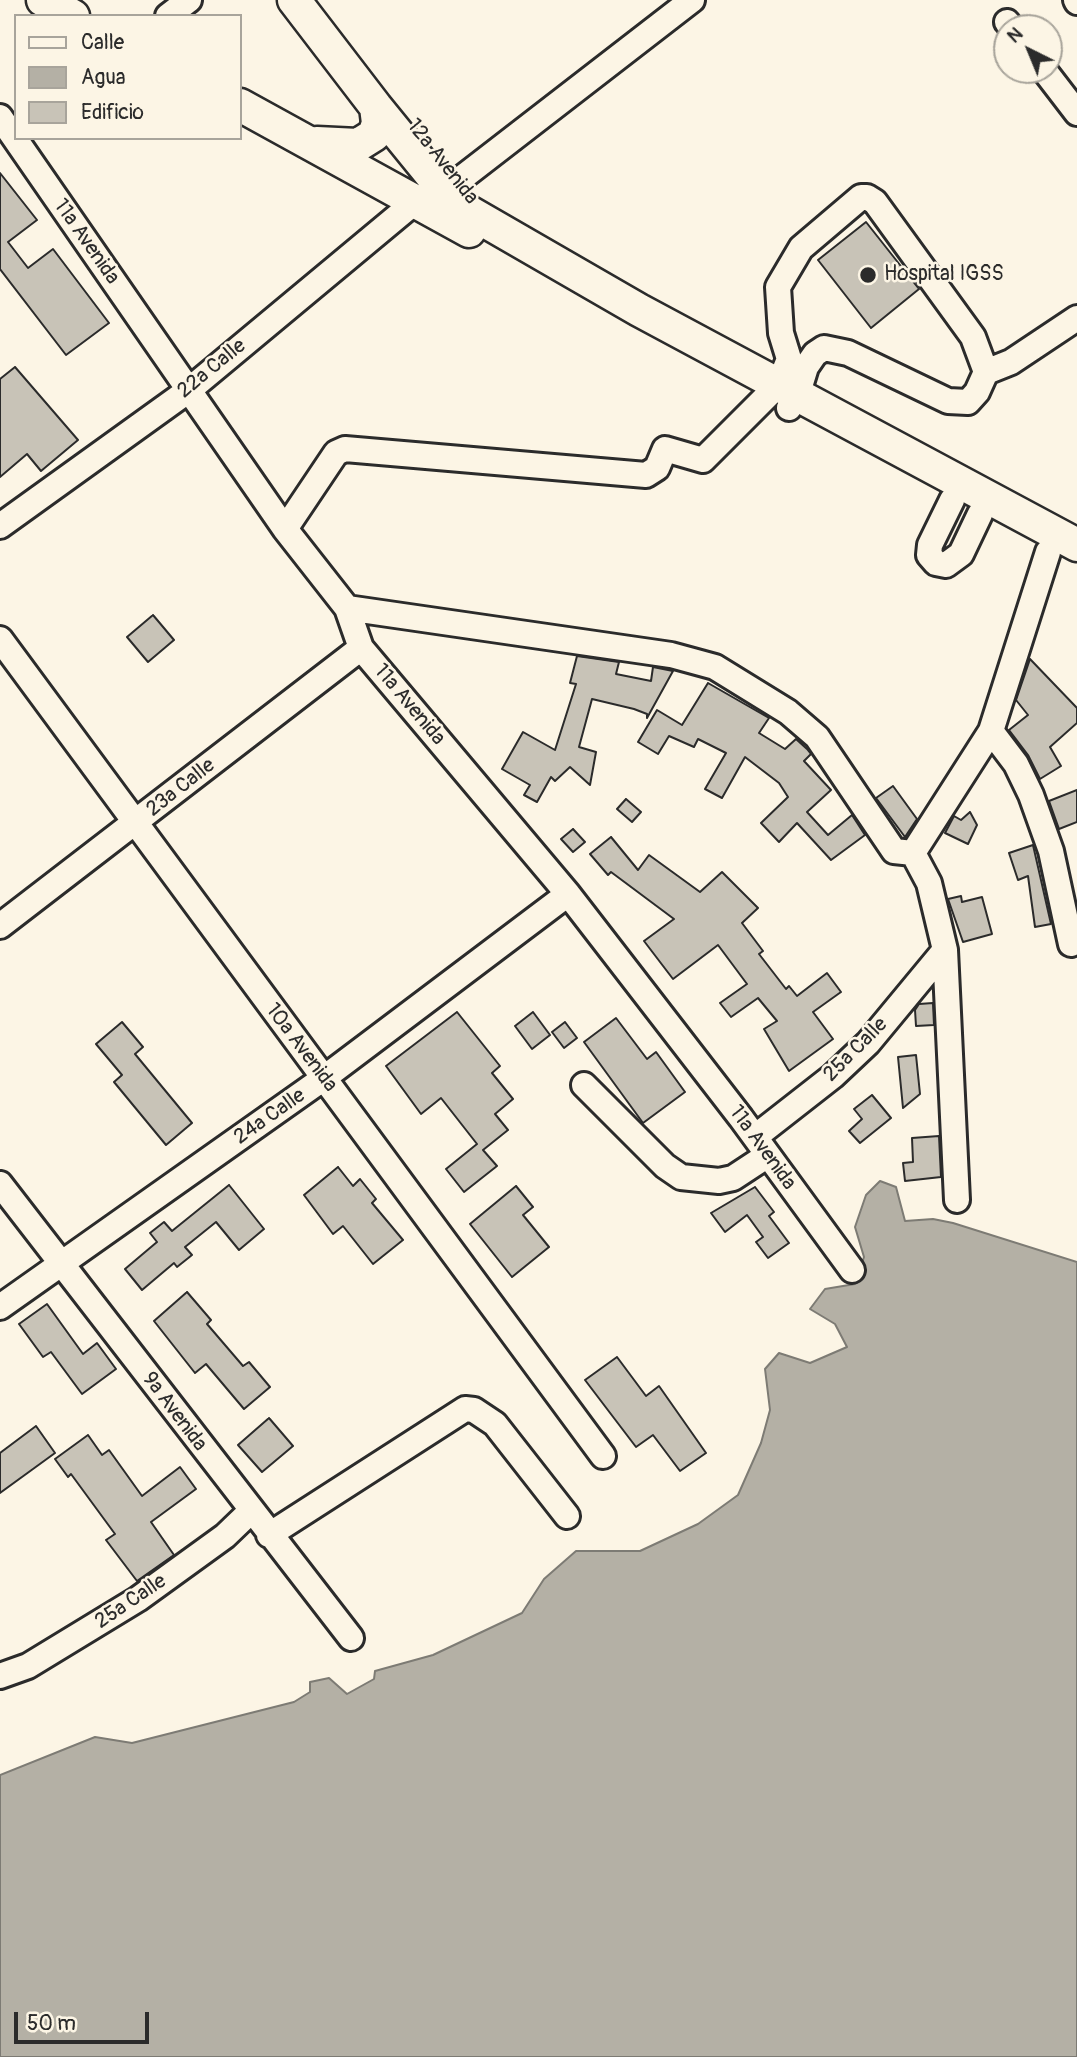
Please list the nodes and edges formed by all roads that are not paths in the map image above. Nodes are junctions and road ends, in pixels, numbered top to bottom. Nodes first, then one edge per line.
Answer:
1 (43, 0) edge
2 (189, 0) edge
3 (294, 0) edge
4 (320, 0) edge
5 (692, 0) edge
6 (70, 14) edge
7 (171, 14) edge
8 (1055, 84) edge
9 (242, 106) edge
10 (376, 107) junction
11 (1077, 113) edge
12 (17, 140) edge
13 (305, 141) junction
14 (440, 192) junction
15 (483, 228) junction
16 (1076, 322) edge
17 (986, 372) junction
18 (188, 390) junction
19 (783, 396) junction
20 (952, 500) junction
21 (980, 514) junction
22 (0, 526) edge
23 (285, 529) junction
24 (1063, 549) edge
25 (1077, 566) edge
26 (347, 608) junction
27 (0, 639) edge
28 (361, 648) junction
29 (991, 731) junction
30 (135, 824) junction
31 (913, 853) junction
32 (568, 894) junction
33 (0, 926) edge
34 (1071, 944) dead end
35 (945, 950) junction
36 (324, 1078) junction
37 (584, 1085) dead end
38 (761, 1146) junction
39 (0, 1184) edge
40 (957, 1200) dead end
41 (61, 1265) junction
42 (852, 1270) dead end
43 (0, 1307) edge
44 (603, 1456) dead end
45 (251, 1511) junction
46 (568, 1516) dead end
47 (269, 1535) junction
48 (351, 1638) dead end
49 (0, 1676) edge

1 - 6 main road
2 - 7 street
3 - 10 main road, 12a Avenida
4 - 14 main road, 12a Avenida
5 - 14 street, 22a Calle
8 - 11 street
9 - 13 main road
10 - 13 main road
10 - 14 main road, 12a Avenida
12 - 18 street, 11a Avenida
13 - 14 main road
14 - 15 main road
14 - 15 main road, 12a Avenida
14 - 18 street, 22a Calle
15 - 19 main road
16 - 17 street
17 - 19 street
17 - 19 street
18 - 22 street, 22a Calle
18 - 23 street, 11a Avenida
19 - 20 main road
19 - 23 street
19 - 24 main road
20 - 21 main road
20 - 21 street
21 - 24 main road
23 - 26 street, 11a Avenida
24 - 25 main road
24 - 29 street
26 - 28 street, 11a Avenida
26 - 31 street
27 - 30 street, 10a Avenida
28 - 30 street, 23a Calle
28 - 32 street, 11a Avenida
29 - 31 street
29 - 34 street
30 - 33 street, 23a Calle
30 - 36 street, 10a Avenida
31 - 35 street
32 - 36 street, 24a Calle
32 - 38 street, 11a Avenida
35 - 38 street, 25a Calle
35 - 40 street
36 - 41 street, 24a Calle
36 - 44 street, 10a Avenida
37 - 38 street, 25a Calle
38 - 42 street, 11a Avenida
39 - 41 street, 9a Avenida
41 - 43 street, 24a Calle
41 - 45 street, 9a Avenida
45 - 47 street, 9a Avenida
45 - 49 street, 25a Calle
46 - 47 street
47 - 48 street, 9a Avenida

